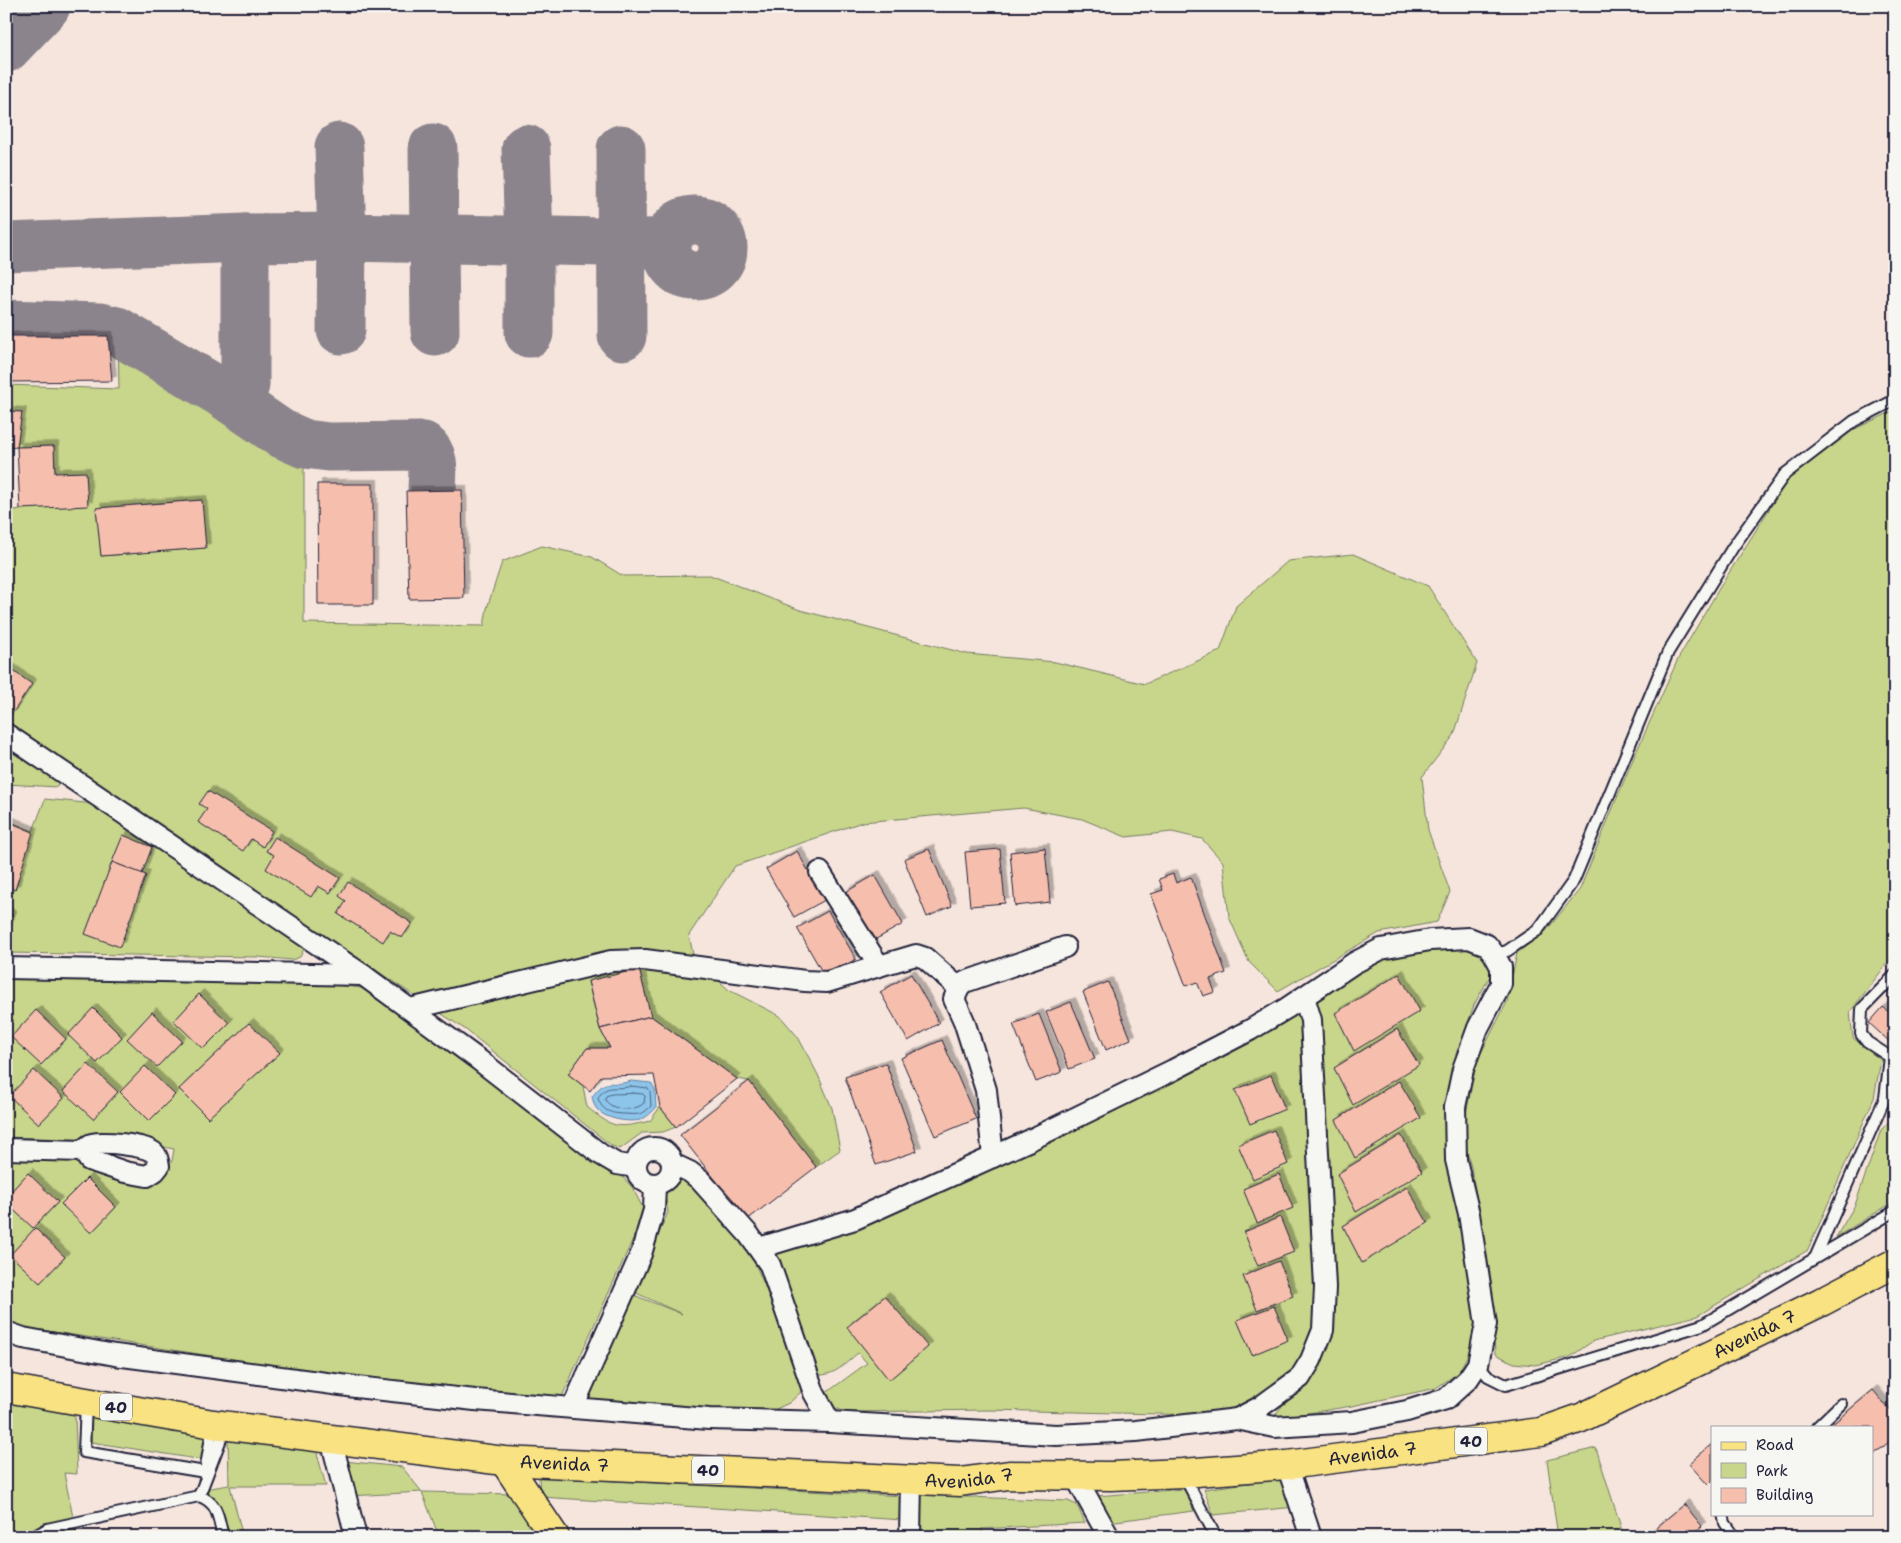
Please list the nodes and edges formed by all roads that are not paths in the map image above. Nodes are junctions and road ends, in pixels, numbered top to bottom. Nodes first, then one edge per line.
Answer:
1 (1895, 400) edge
2 (6, 734) edge
3 (820, 872) dead end
4 (1065, 947) dead end
5 (1494, 954) junction
6 (879, 966) junction
7 (6, 968) edge
8 (363, 975) junction
9 (1895, 975) edge
10 (959, 988) junction
11 (1304, 997) junction
12 (410, 1009) junction
13 (6, 1149) edge
14 (83, 1151) dead end
15 (993, 1157) junction
16 (673, 1164) junction
17 (636, 1167) junction
18 (655, 1185) junction
19 (1895, 1211) edge
20 (759, 1248) junction
21 (1815, 1258) junction
22 (1895, 1263) edge
23 (6, 1332) edge
24 (1478, 1364) junction
25 (6, 1388) edge
26 (86, 1402) junction
27 (1841, 1404) dead end
28 (573, 1407) junction
29 (1237, 1419) junction
30 (830, 1422) junction
31 (220, 1424) junction
32 (1818, 1426) edge
33 (331, 1440) junction
34 (504, 1461) junction
35 (1287, 1465) junction
36 (1182, 1473) junction
37 (1074, 1474) junction
38 (911, 1480) junction
39 (199, 1496) junction
40 (1723, 1516) edge
41 (33, 1537) edge
42 (223, 1537) edge
43 (356, 1537) edge
44 (555, 1537) edge
45 (910, 1537) edge
46 (1109, 1537) edge
47 (1216, 1537) edge
48 (1311, 1537) edge
49 (1735, 1537) edge

1 - 5 lane
2 - 8 street
3 - 6 street
4 - 10 street
5 - 11 street
5 - 24 street
6 - 10 street
6 - 12 street
7 - 8 street
8 - 12 street
9 - 21 lane
10 - 15 street
11 - 15 street
11 - 29 street
12 - 17 street
13 - 14 street
15 - 20 street
16 - 17 street
16 - 18 street
16 - 20 street
17 - 18 street
18 - 28 street
19 - 21 lane
20 - 30 street
21 - 24 lane
22 - 35 main road, Avenida 7 / 40
23 - 28 street
24 - 29 street
25 - 26 main road, Avenida 7 / 40
26 - 31 main road, Avenida 7 / 40
26 - 31 lane
27 - 32 lane
28 - 30 street
29 - 30 street
31 - 33 main road, Avenida 7 / 40
31 - 39 lane
33 - 34 main road, Avenida 7 / 40
33 - 43 street
34 - 38 main road, Avenida 7 / 40
34 - 44 main road
35 - 36 main road, Avenida 7 / 40
35 - 48 street
36 - 37 main road, Avenida 7 / 40
36 - 47 lane
37 - 38 main road, Avenida 7 / 40
37 - 46 street
38 - 45 street
39 - 41 lane
39 - 42 lane
40 - 49 lane

